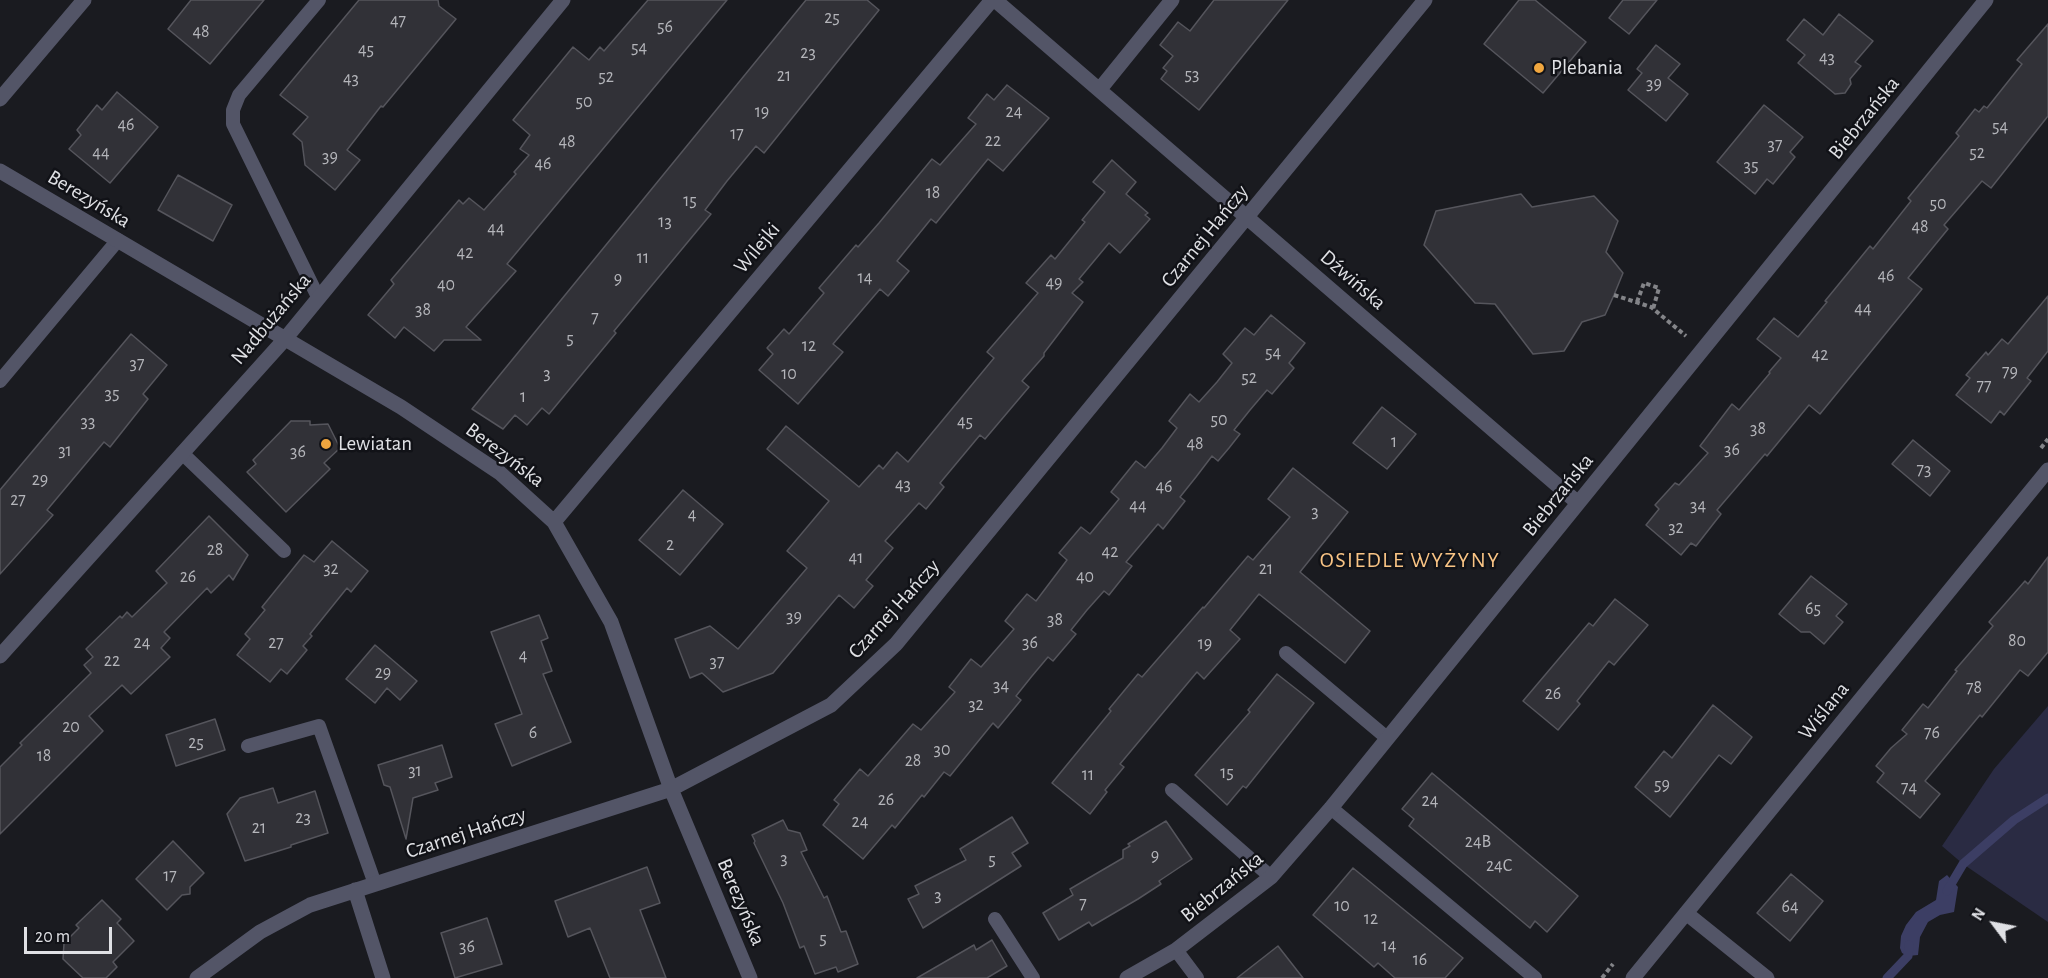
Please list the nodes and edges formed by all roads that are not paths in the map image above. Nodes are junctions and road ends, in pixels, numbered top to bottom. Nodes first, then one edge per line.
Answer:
1 (84, 0) edge
2 (319, 0) edge
3 (563, 0) edge
4 (994, 0) edge
5 (1172, 0) edge
6 (1425, 0) edge
7 (1986, 0) edge
8 (1100, 89) junction
9 (0, 99) edge
10 (0, 171) edge
11 (1248, 217) junction
12 (118, 240) junction
13 (318, 297) junction
14 (285, 339) junction
15 (0, 381) edge
16 (182, 453) junction
17 (2048, 470) edge
18 (1578, 503) junction
19 (554, 522) junction
20 (284, 551) dead end
21 (1286, 653) dead end
22 (0, 656) edge
23 (1387, 738) junction
24 (248, 746) dead end
25 (671, 789) junction
26 (1172, 790) dead end
27 (1331, 808) junction
28 (1271, 877) junction
29 (375, 884) junction
30 (355, 890) junction
31 (1686, 913) junction
32 (995, 919) dead end
33 (1176, 950) junction
34 (198, 978) edge
35 (383, 978) edge
36 (750, 978) edge
37 (1033, 978) edge
38 (1127, 978) edge
39 (1197, 978) edge
40 (1535, 978) edge
41 (1633, 978) edge
42 (1767, 978) edge

1 - 9 street
2 - 13 lane
3 - 13 street, Nadbużańska
4 - 8 street, Dźwińska
4 - 19 street, Wilejki
5 - 8 street
6 - 11 street, Czarnej Hańczy
7 - 18 street, Biebrzańska
8 - 11 street, Dźwińska
10 - 12 street, Berezyńska
11 - 18 street, Dźwińska
11 - 25 street, Czarnej Hańczy
12 - 14 street, Berezyńska
12 - 15 lane
13 - 14 street, Nadbużańska
14 - 16 street, Nadbużańska
14 - 19 street, Berezyńska
16 - 20 lane
16 - 22 street, Nadbużańska
17 - 31 street, Wiślana
18 - 23 street, Biebrzańska
19 - 25 street, Berezyńska
21 - 23 lane
23 - 27 street, Biebrzańska
24 - 29 lane
25 - 29 street, Czarnej Hańczy
25 - 36 street, Berezyńska
26 - 28 lane
27 - 28 street, Biebrzańska
27 - 40 lane
28 - 33 street, Biebrzańska
29 - 30 street, Czarnej Hańczy
30 - 34 street, Czarnej Hańczy
30 - 35 street
31 - 41 street, Wiślana
31 - 42 street
32 - 37 lane
33 - 38 street, Biebrzańska
33 - 39 lane

